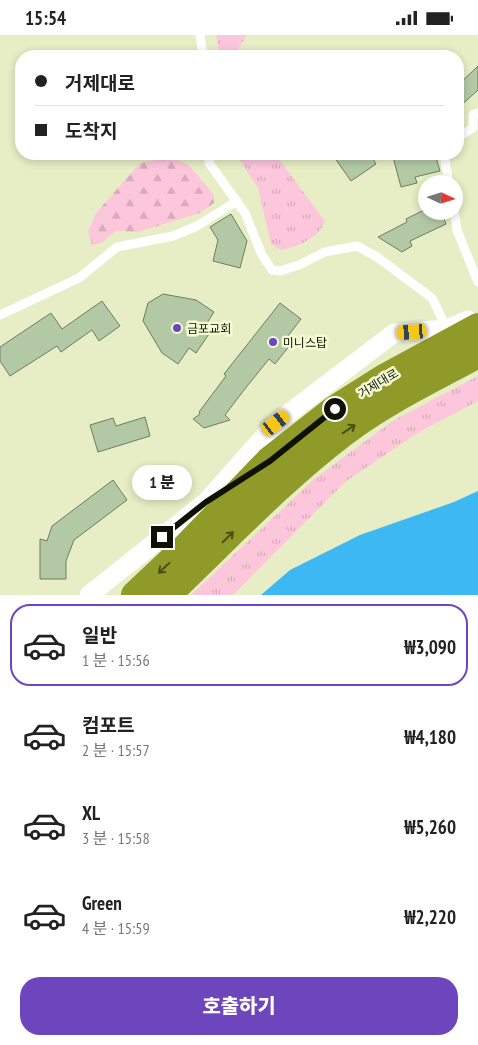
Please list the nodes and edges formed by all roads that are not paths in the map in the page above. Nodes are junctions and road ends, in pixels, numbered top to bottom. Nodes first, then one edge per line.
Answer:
1 (200, 35) edge
2 (202, 50) edge
3 (478, 113) edge
4 (464, 133) edge
5 (209, 160) edge
6 (445, 160) edge
7 (448, 175) edge
8 (237, 201) junction
9 (455, 220) edge
10 (478, 282) edge
11 (0, 315) edge
12 (478, 315) edge
13 (478, 327) edge
14 (447, 329) junction
15 (478, 354) edge
16 (384, 378) junction
17 (270, 461) junction
18 (206, 502) junction
19 (187, 547) junction
20 (89, 595) edge
21 (135, 595) edge
22 (167, 595) edge

1 - 2 lane
3 - 4 lane
5 - 8 lane
6 - 7 lane
8 - 11 lane
8 - 14 lane
9 - 10 lane
12 - 14 street
13 - 14 highway
13 - 16 highway, 거제대로
14 - 16 highway
14 - 18 street
22 -> 15 highway, 거제대로
16 - 17 highway, 거제대로
17 - 18 highway
17 - 19 highway, 거제대로
18 - 19 highway
18 - 20 street
19 -> 21 highway, 거제대로

